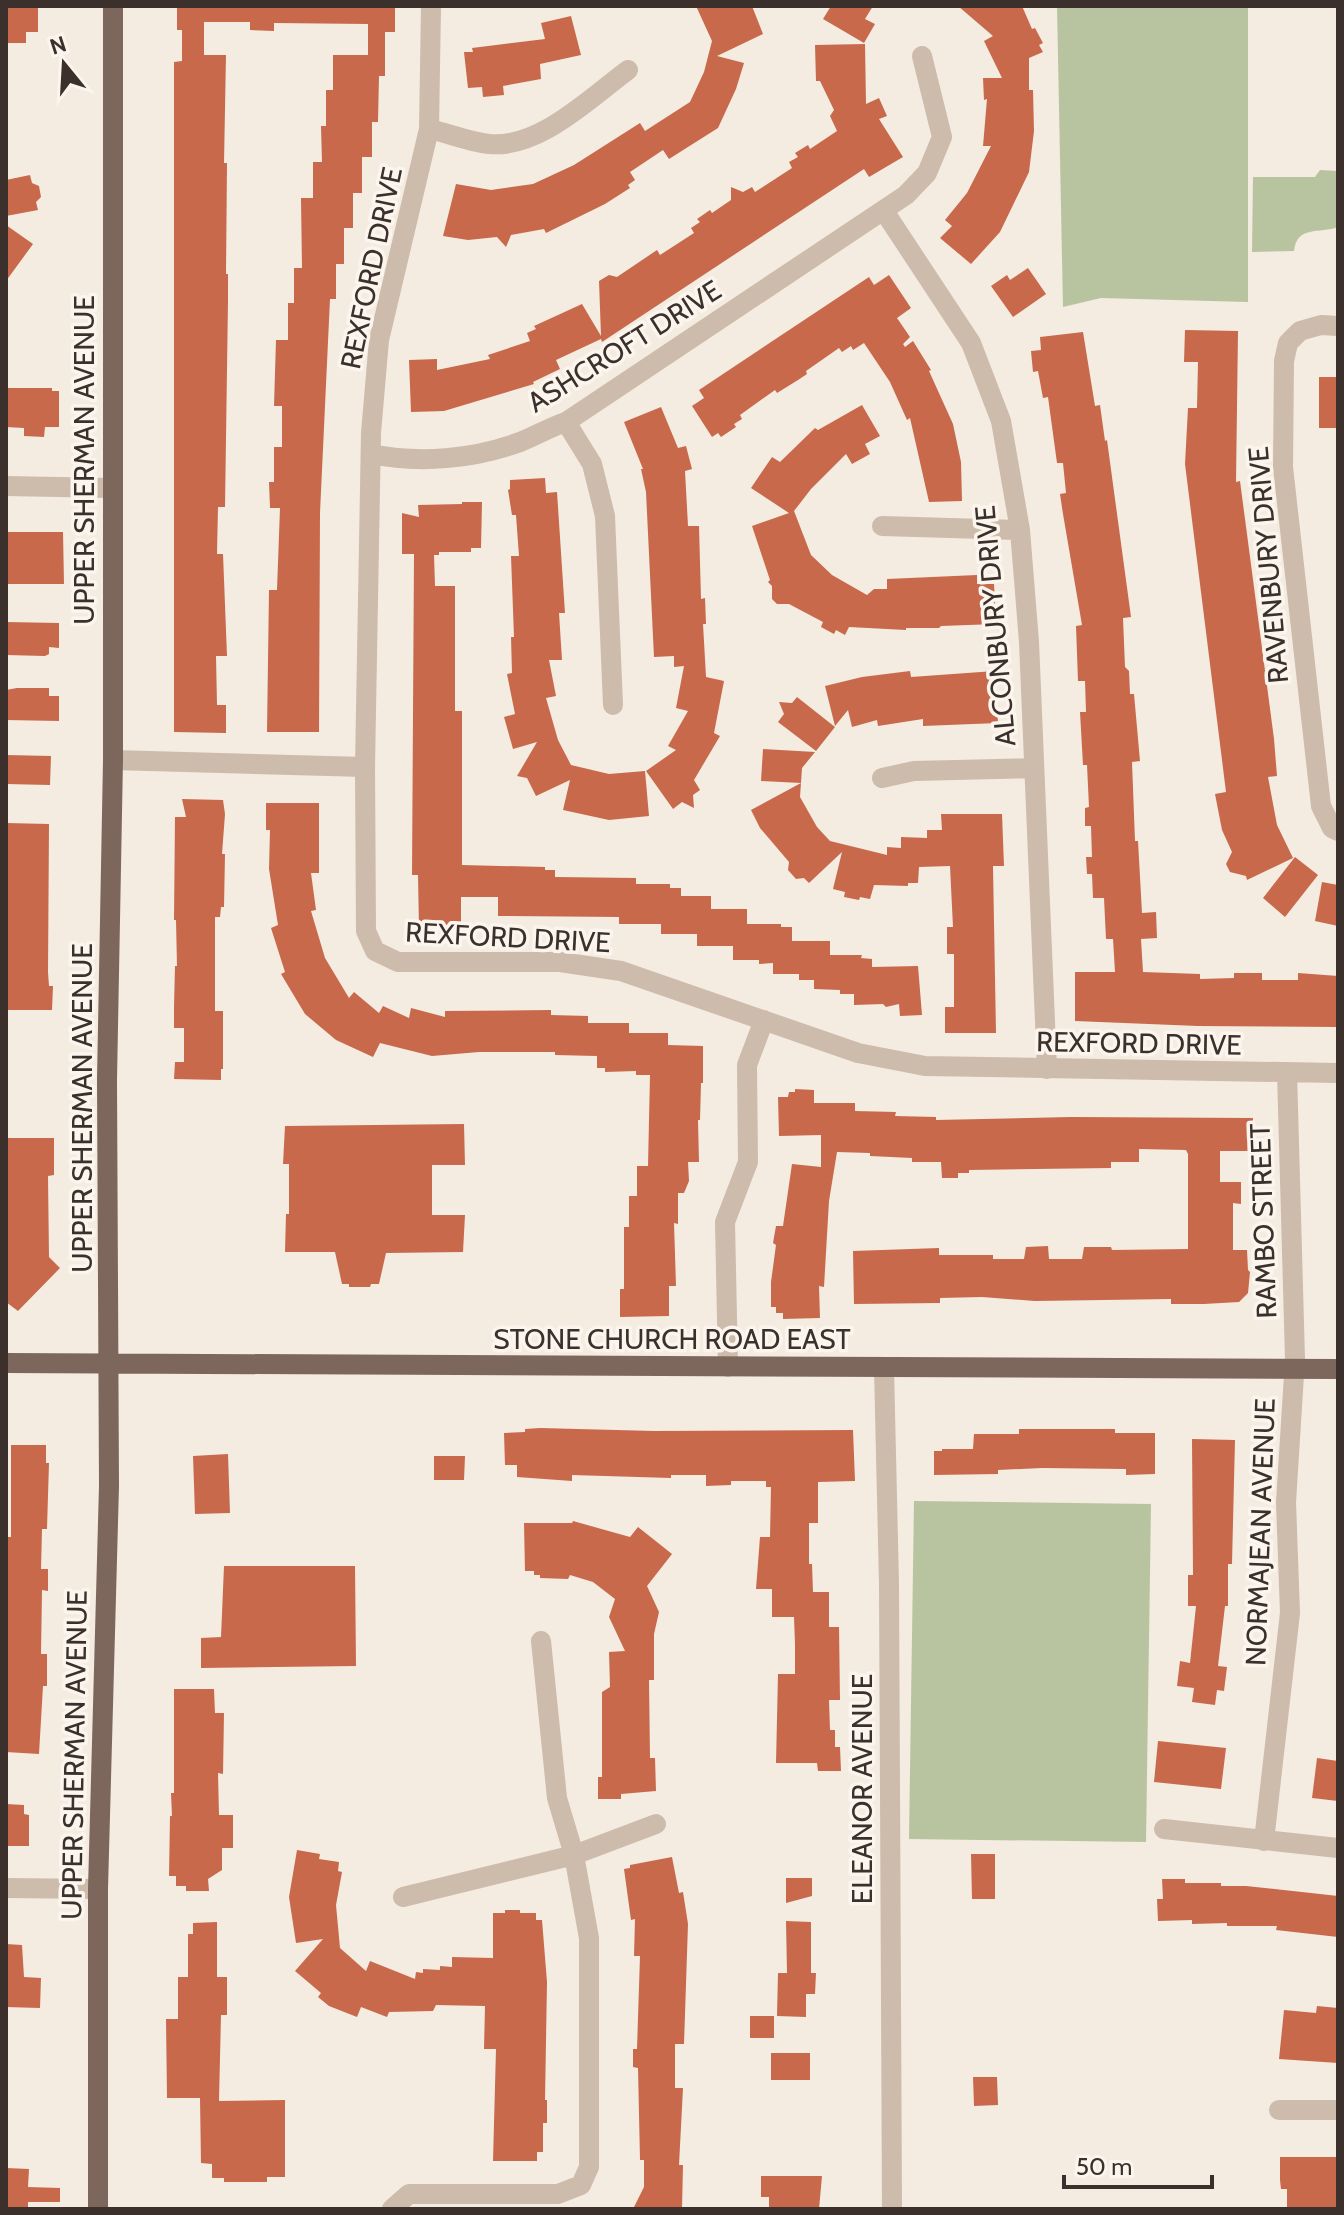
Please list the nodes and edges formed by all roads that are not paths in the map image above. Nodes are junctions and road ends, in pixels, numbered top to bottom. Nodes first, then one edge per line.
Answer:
1 (113, 6) edge
2 (431, 6) edge
3 (922, 56) dead end
4 (628, 70) dead end
5 (429, 129) junction
6 (884, 211) junction
7 (1338, 326) edge
8 (566, 422) junction
9 (371, 454) junction
10 (6, 486) edge
11 (111, 488) junction
12 (882, 526) dead end
13 (1020, 530) junction
14 (613, 705) dead end
15 (113, 760) junction
16 (365, 767) junction
17 (1034, 768) junction
18 (882, 778) dead end
19 (1338, 831) edge
20 (764, 1020) junction
21 (1047, 1069) junction
22 (1287, 1072) junction
23 (1338, 1073) edge
24 (6, 1363) edge
25 (109, 1365) junction
26 (728, 1367) junction
27 (884, 1368) junction
28 (1295, 1369) junction
29 (1338, 1369) edge
30 (541, 1641) dead end
31 (656, 1824) dead end
32 (1164, 1829) dead end
33 (1264, 1841) junction
34 (1338, 1848) edge
35 (574, 1855) junction
36 (6, 1888) edge
37 (98, 1889) junction
38 (403, 1897) dead end
39 (1279, 2110) dead end
40 (1338, 2110) edge
41 (98, 2209) edge
42 (392, 2209) edge
43 (892, 2209) edge

1 - 11 main road, UPPER SHERMAN AVENUE
2 - 5 street, REXFORD DRIVE
3 - 6 street, ASHCROFT DRIVE
4 - 5 street
5 - 9 street, REXFORD DRIVE
6 - 8 street, ASHCROFT DRIVE
6 - 13 street, ALCONBURY DRIVE
7 - 19 street, RAVENBURY DRIVE
8 - 9 street, ASHCROFT DRIVE
8 - 14 street
9 - 16 street, REXFORD DRIVE
10 - 11 street
11 - 15 main road, UPPER SHERMAN AVENUE
12 - 13 street
13 - 17 street, ALCONBURY DRIVE
15 - 16 street
15 - 25 main road, UPPER SHERMAN AVENUE
16 - 20 street, REXFORD DRIVE
17 - 18 street
17 - 21 street, ALCONBURY DRIVE
20 - 21 street, REXFORD DRIVE
20 - 26 street
21 - 22 street, REXFORD DRIVE
22 - 23 street, REXFORD DRIVE
22 - 28 street, RAMBO STREET
24 - 25 main road, STONE CHURCH ROAD EAST
25 - 26 main road, STONE CHURCH ROAD EAST
25 - 37 main road, UPPER SHERMAN AVENUE
26 - 27 main road, STONE CHURCH ROAD EAST
27 - 28 main road, STONE CHURCH ROAD EAST
27 - 43 street, ELEANOR AVENUE
28 - 29 main road, STONE CHURCH ROAD EAST
28 - 33 street, NORMAJEAN AVENUE
30 - 35 street
31 - 35 street
32 - 33 street
33 - 34 street
35 - 38 street
35 - 42 street
36 - 37 street
37 - 41 main road, UPPER SHERMAN AVENUE
39 - 40 street

